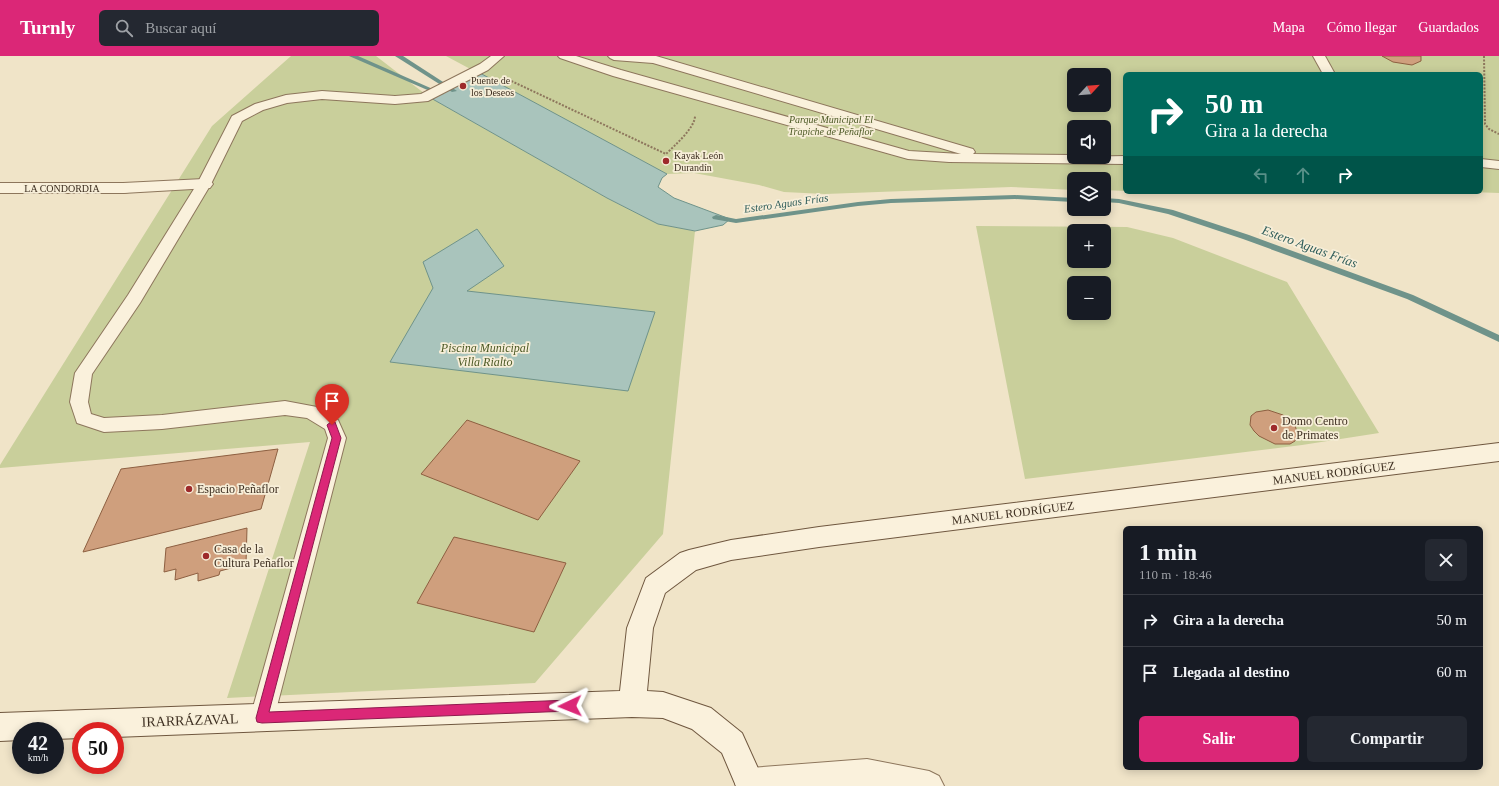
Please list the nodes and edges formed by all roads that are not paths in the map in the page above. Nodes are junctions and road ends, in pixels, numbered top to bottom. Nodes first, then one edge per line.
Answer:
1 (498, 56) edge
2 (564, 56) edge
3 (614, 56) edge
4 (1319, 56) edge
5 (652, 58) edge
6 (1328, 72) edge
7 (990, 158) junction
8 (1123, 160) edge
9 (1483, 163) edge
10 (1499, 165) edge
11 (204, 184) junction
12 (0, 188) edge
13 (1499, 452) edge
14 (632, 704) junction
15 (262, 718) junction
16 (0, 727) edge
17 (751, 784) edge
18 (929, 786) edge

1 - 11 lane
2 - 7 lane
3 - 5 lane
4 - 6 lane
5 - 7 lane
7 - 8 lane
9 - 10 lane
11 - 12 main road, LA CONDORDIA
11 - 15 lane
13 - 14 main road, MANUEL RODRÍGUEZ
14 - 15 main road, IRARRÁZAVAL
14 - 17 main road, IRARRÁZAVAL
15 - 16 main road, IRARRÁZAVAL
17 - 18 main road

